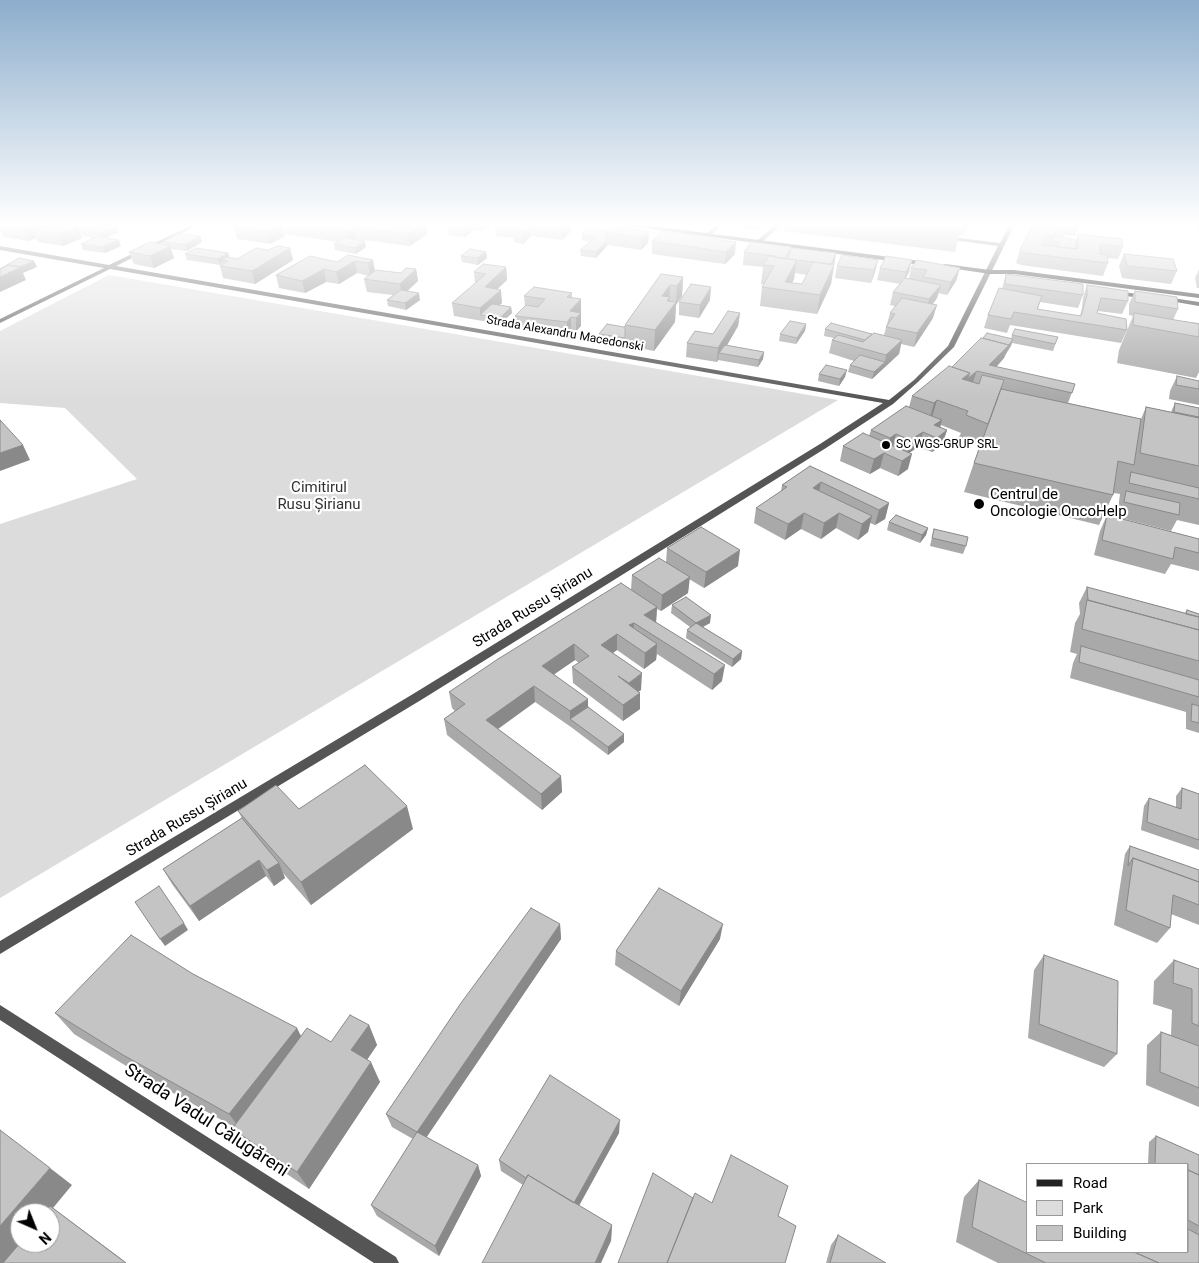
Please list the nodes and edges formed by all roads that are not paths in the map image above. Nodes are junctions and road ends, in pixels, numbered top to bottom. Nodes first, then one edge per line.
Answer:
1 (75, 283) edge
2 (205, 283) edge
3 (984, 283) edge
4 (1043, 283) edge
5 (1098, 283) edge
6 (1068, 287) edge
7 (1106, 292) edge
8 (1199, 296) edge
9 (1199, 304) edge
10 (0, 321) edge
11 (890, 402) junction
12 (0, 948) edge
13 (0, 1012) edge
14 (390, 1263) edge

1 - 10 street
2 - 11 street, Strada Alexandru Macedonski
3 - 11 street, Strada Russu Șirianu
4 - 6 main road
5 - 8 main road
7 - 9 main road
11 - 12 street, Strada Russu Șirianu
13 - 14 street, Strada Vadul Călugăreni

